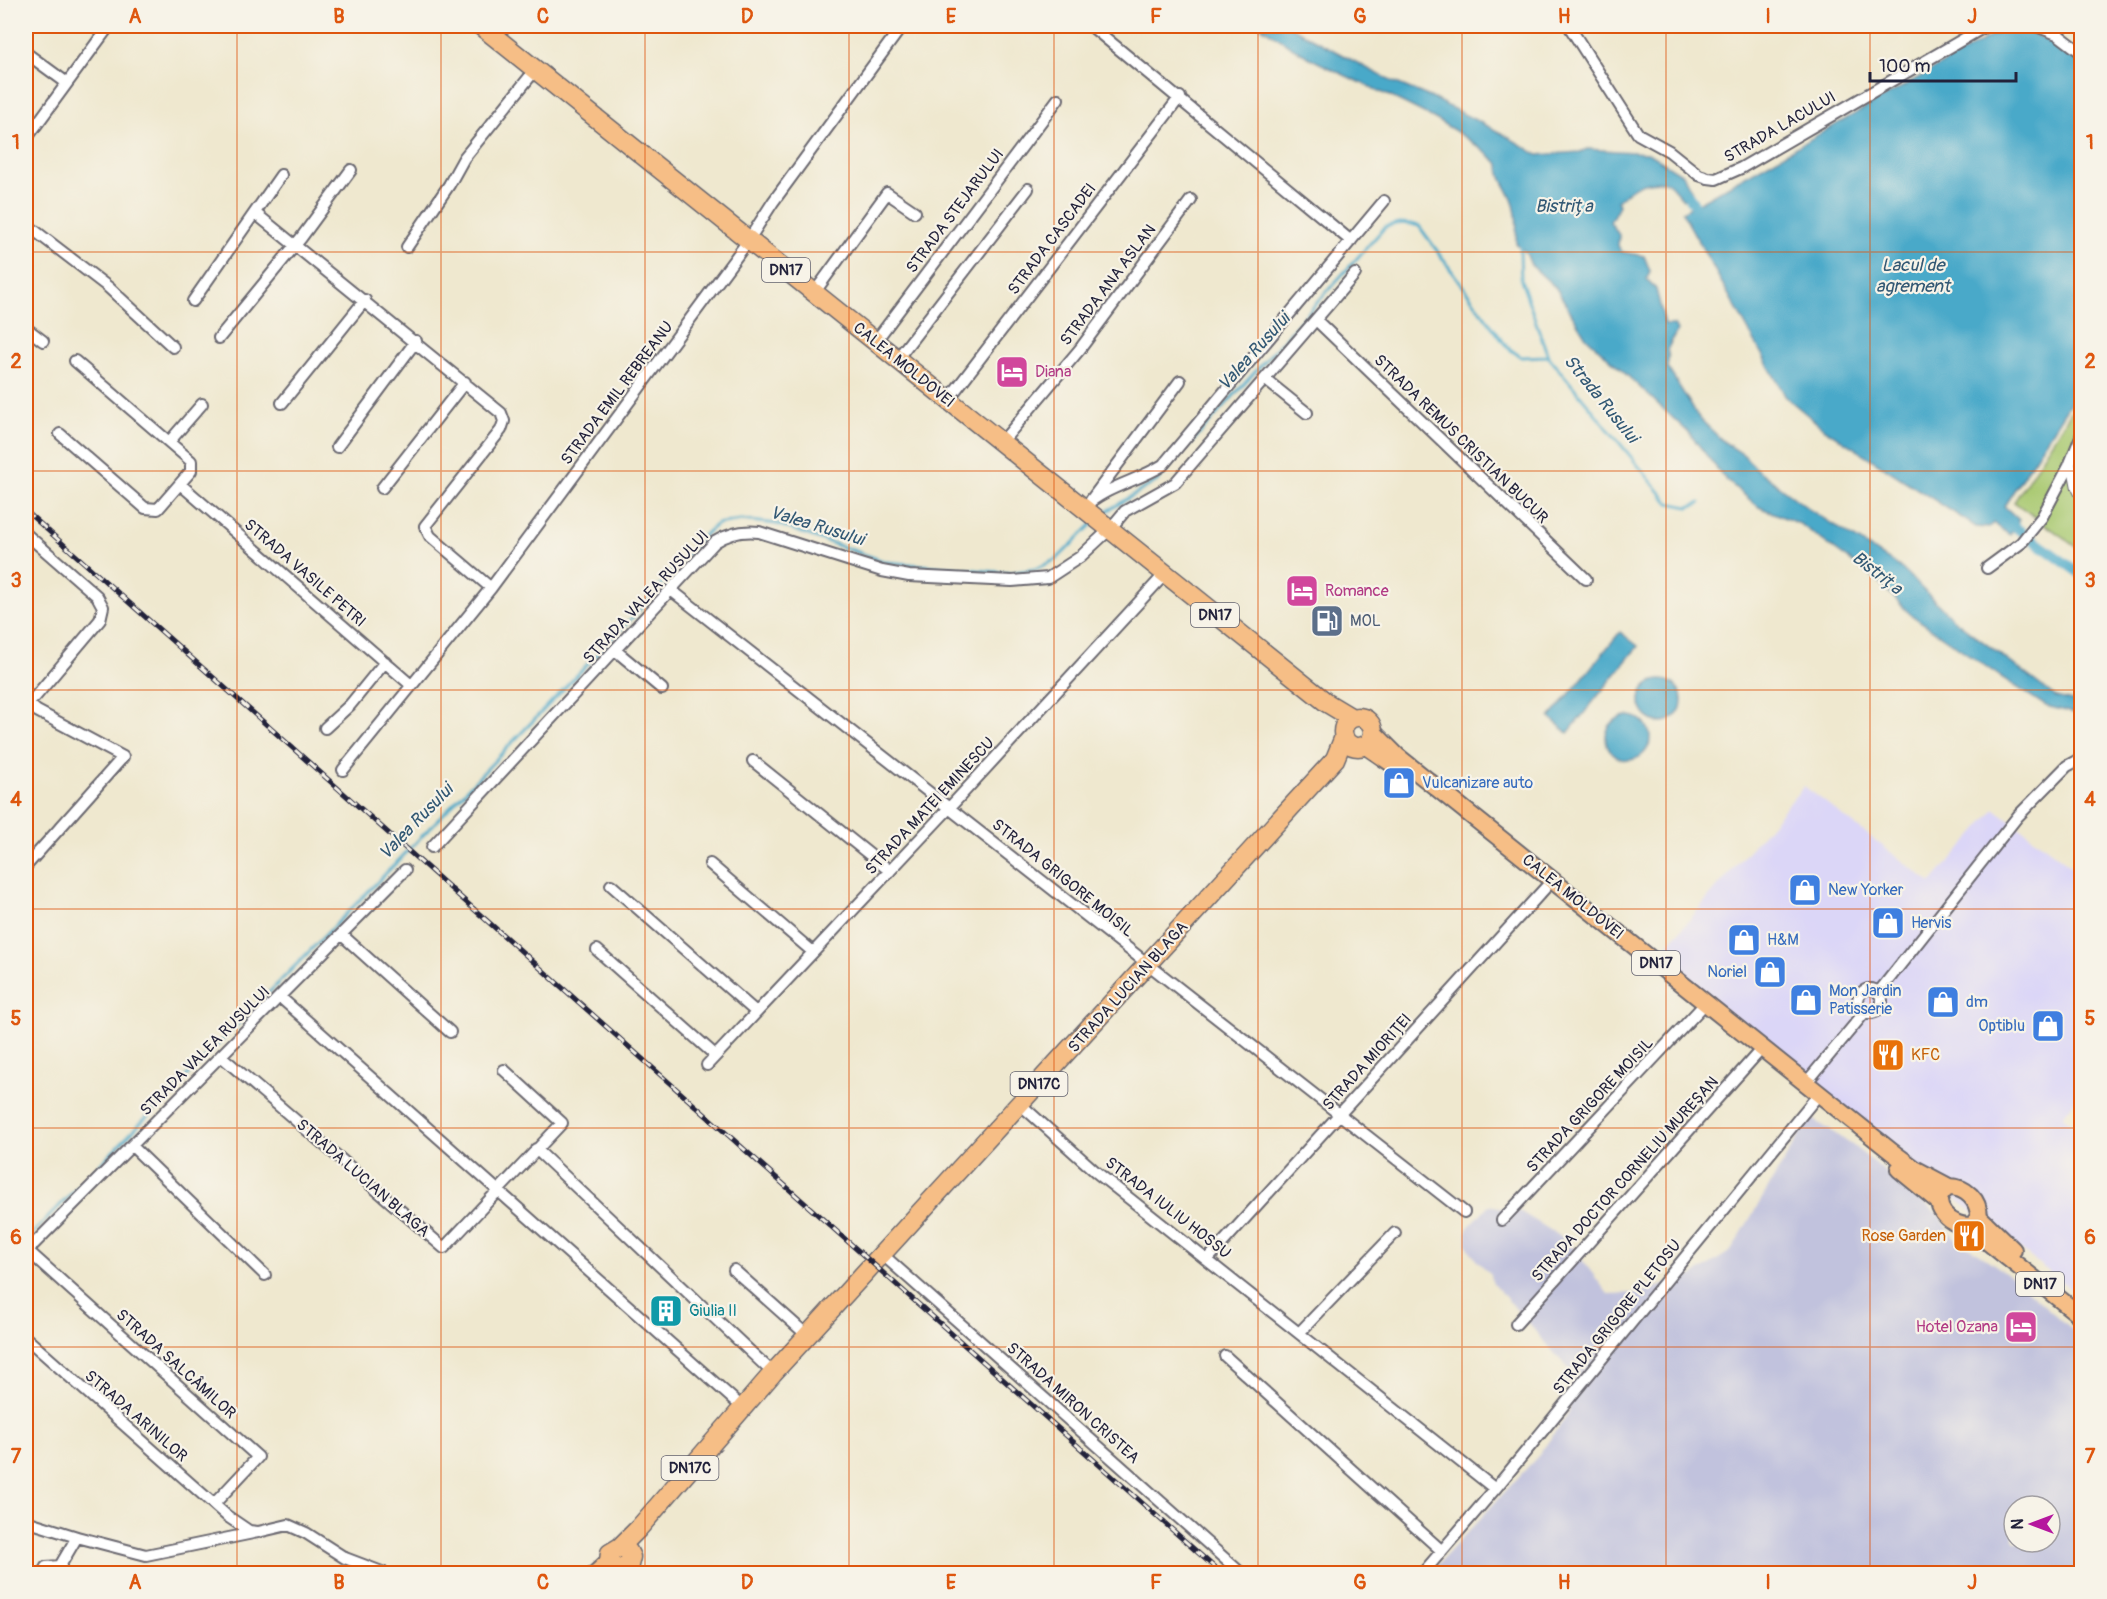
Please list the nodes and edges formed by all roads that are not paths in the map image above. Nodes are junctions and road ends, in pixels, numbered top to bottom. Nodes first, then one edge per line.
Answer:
1 (109, 26) edge
2 (481, 26) edge
3 (902, 26) edge
4 (1091, 26) edge
5 (1569, 26) edge
6 (1986, 26) edge
7 (2036, 26) edge
8 (26, 53) edge
9 (2082, 53) edge
10 (536, 69) junction
11 (67, 83) junction
12 (1180, 97) junction
13 (1058, 99) dead end
14 (26, 139) edge
15 (351, 170) dead end
16 (281, 175) dead end
17 (1028, 189) dead end
18 (1191, 200) dead end
19 (1384, 201) dead end
20 (915, 212) dead end
21 (255, 213) junction
22 (26, 224) edge
23 (748, 241) junction
24 (1351, 242) junction
25 (294, 243) junction
26 (407, 247) dead end
27 (1355, 274) dead end
28 (814, 293) junction
29 (365, 300) junction
30 (193, 301) dead end
31 (1316, 320) junction
32 (26, 328) edge
33 (219, 338) dead end
34 (43, 341) dead end
35 (416, 341) junction
36 (875, 342) junction
37 (173, 348) dead end
38 (897, 359) junction
39 (75, 361) dead end
40 (1266, 380) junction
41 (1180, 381) dead end
42 (465, 382) junction
43 (948, 400) junction
44 (282, 403) dead end
45 (202, 404) dead end
46 (1307, 413) dead end
47 (60, 434) dead end
48 (2082, 434) edge
49 (169, 442) junction
50 (1001, 442) junction
51 (337, 447) dead end
52 (2071, 460) junction
53 (180, 484) junction
54 (382, 488) dead end
55 (2082, 500) edge
56 (1096, 515) junction
57 (26, 534) edge
58 (1987, 567) dead end
59 (1164, 575) junction
60 (1586, 579) dead end
61 (491, 588) junction
62 (671, 590) junction
63 (615, 650) junction
64 (385, 662) junction
65 (411, 685) junction
66 (662, 689) dead end
67 (27, 704) edge
68 (325, 728) dead end
69 (1356, 735) junction
70 (2082, 758) edge
71 (753, 761) dead end
72 (343, 770) dead end
73 (951, 806) junction
74 (432, 847) dead end
75 (710, 864) dead end
76 (26, 866) edge
77 (405, 870) dead end
78 (890, 871) junction
79 (611, 885) dead end
80 (1547, 886) junction
81 (342, 934) junction
82 (597, 950) dead end
83 (813, 952) junction
84 (1147, 966) junction
85 (1878, 993) junction
86 (280, 997) junction
87 (1700, 1009) junction
88 (756, 1012) junction
89 (1865, 1012) junction
90 (450, 1032) dead end
91 (1757, 1054) junction
92 (715, 1055) junction
93 (221, 1056) junction
94 (706, 1065) dead end
95 (504, 1070) dead end
96 (1806, 1083) junction
97 (1814, 1100) junction
98 (1020, 1104) junction
99 (1339, 1115) junction
100 (132, 1146) junction
101 (536, 1149) junction
102 (1949, 1187) junction
103 (500, 1190) junction
104 (1938, 1201) junction
105 (1464, 1212) dead end
106 (1502, 1220) dead end
107 (1973, 1222) junction
108 (1395, 1233) dead end
109 (26, 1251) edge
110 (883, 1256) junction
111 (1208, 1259) junction
112 (734, 1270) dead end
113 (265, 1275) dead end
114 (2082, 1304) edge
115 (2082, 1317) edge
116 (1516, 1324) dead end
117 (1300, 1332) junction
118 (808, 1336) junction
119 (26, 1338) edge
120 (1225, 1356) dead end
121 (773, 1373) junction
122 (742, 1407) junction
123 (1495, 1489) junction
124 (214, 1504) junction
125 (26, 1521) edge
126 (258, 1532) junction
127 (77, 1538) junction
128 (1442, 1551) junction
129 (618, 1565) edge
130 (42, 1574) edge
131 (387, 1574) edge
132 (1242, 1574) edge
133 (1422, 1574) edge

1 - 11 street
2 - 10 highway, CALEA MOLDOVEI / DN17
3 - 23 street, STRADA EMIL REBREANU
4 - 12 street
5 - 6 street, STRADA LACULUI
7 - 9 street
8 - 11 street
10 - 23 highway, CALEA MOLDOVEI / DN17
10 - 26 street
11 - 14 street
12 - 24 street
12 - 43 street, STRADA CASCADEI
13 - 36 street, STRADA STEJARULUI
15 - 25 street
16 - 21 street
17 - 38 street
18 - 50 street, STRADA ANA ASLAN
19 - 24 street
20 - 28 street
21 - 25 street
21 - 30 street
22 - 37 street
23 - 28 highway, CALEA MOLDOVEI / DN17
23 - 61 street, STRADA EMIL REBREANU
24 - 56 street
25 - 29 street
25 - 33 street
27 - 31 street
28 - 36 highway, CALEA MOLDOVEI / DN17
29 - 35 street
29 - 44 street
31 - 40 street
31 - 60 street, STRADA REMUS CRISTIAN BUCUR
32 - 34 street
35 - 42 street
35 - 51 street
36 - 38 highway, CALEA MOLDOVEI / DN17
38 - 43 highway, CALEA MOLDOVEI / DN17
39 - 49 street
40 - 46 street
40 - 56 street
41 - 56 street
42 - 54 street
42 - 61 street
43 - 50 highway, CALEA MOLDOVEI / DN17
45 - 49 street
47 - 53 street
48 - 52 street
49 - 53 street
50 - 56 highway, CALEA MOLDOVEI / DN17
52 - 55 street
52 - 58 street
53 - 64 street, STRADA VASILE PETRI
56 - 59 highway, CALEA MOLDOVEI / DN17
56 - 62 street, STRADA VALEA RUSULUI
57 - 67 street
59 - 69 highway, CALEA MOLDOVEI / DN17
59 - 73 street, STRADA MATEI EMINESCU
61 - 65 street, STRADA EMIL REBREANU
62 - 63 street, STRADA VALEA RUSULUI
62 - 73 street, STRADA GRIGORE MOISIL
63 - 66 street
63 - 74 street, STRADA VALEA RUSULUI
64 - 65 street, STRADA VASILE PETRI
64 - 68 street
65 - 72 street, STRADA EMIL REBREANU
67 - 76 street
69 - 80 main road, CALEA MOLDOVEI / DN17
69 - 84 highway, STRADA LUCIAN BLAGA / DN17C
69 - 96 main road, CALEA MOLDOVEI / DN17
70 - 85 street
71 - 78 street
73 - 78 street, STRADA MATEI EMINESCU
73 - 84 street, STRADA GRIGORE MOISIL
75 - 83 street
77 - 81 street, STRADA VALEA RUSULUI
78 - 83 street, STRADA MATEI EMINESCU
79 - 88 street
80 - 87 main road, CALEA MOLDOVEI / DN17
80 - 99 street, STRADA MIORIȚEI
81 - 86 street, STRADA VALEA RUSULUI
81 - 90 street
82 - 92 street
83 - 88 street, STRADA MATEI EMINESCU
84 - 98 highway, STRADA LUCIAN BLAGA / DN17C
84 - 99 street, STRADA GRIGORE MOISIL
85 - 89 street
85 - 89 street
86 - 93 street, STRADA VALEA RUSULUI
86 - 103 street
87 - 91 main road, CALEA MOLDOVEI / DN17
87 - 106 street, STRADA GRIGORE MOISIL
88 - 92 street, STRADA MATEI EMINESCU
89 - 96 street
91 - 97 main road, CALEA MOLDOVEI / DN17
91 - 116 street, STRADA DOCTOR CORNELIU MUREȘAN
92 - 94 street, STRADA MATEI EMINESCU
93 - 100 street, STRADA VALEA RUSULUI
93 - 103 street, STRADA LUCIAN BLAGA
95 - 101 street, STRADA LUCIAN BLAGA
96 - 102 main road, CALEA MOLDOVEI / DN17
97 - 104 main road, CALEA MOLDOVEI / DN17
97 - 123 street, STRADA GRIGORE PLETOSU
98 - 110 highway, STRADA LUCIAN BLAGA / DN17C
98 - 111 street, STRADA IULIU HOSSU
99 - 105 street, STRADA GRIGORE MOISIL
99 - 111 street, STRADA MIORIȚEI
100 - 109 street, STRADA VALEA RUSULUI
100 - 113 street
101 - 103 street, STRADA LUCIAN BLAGA
101 - 121 street
102 - 104 main road
102 - 107 main road
103 - 122 street
104 - 107 main road
107 - 114 main road, DN17
107 - 115 main road, DN17
108 - 117 street
109 - 124 street, STRADA SALCÂMILOR
110 - 118 highway, STRADA LUCIAN BLAGA / DN17C
110 - 132 street, STRADA MIRON CRISTEA
111 - 117 street, STRADA IULIU HOSSU
112 - 118 street
117 - 123 street, STRADA IULIU HOSSU
118 - 121 highway, STRADA LUCIAN BLAGA / DN17C
119 - 124 street, STRADA ARINILOR
120 - 128 street
121 - 122 highway, STRADA LUCIAN BLAGA / DN17C
122 - 129 highway, STRADA LUCIAN BLAGA / DN17C
123 - 128 street, STRADA GRIGORE PLETOSU
124 - 126 street, STRADA ARINILOR
125 - 127 street
126 - 127 street
126 - 131 street
127 - 130 street
128 - 133 street, STRADA GRIGORE PLETOSU

